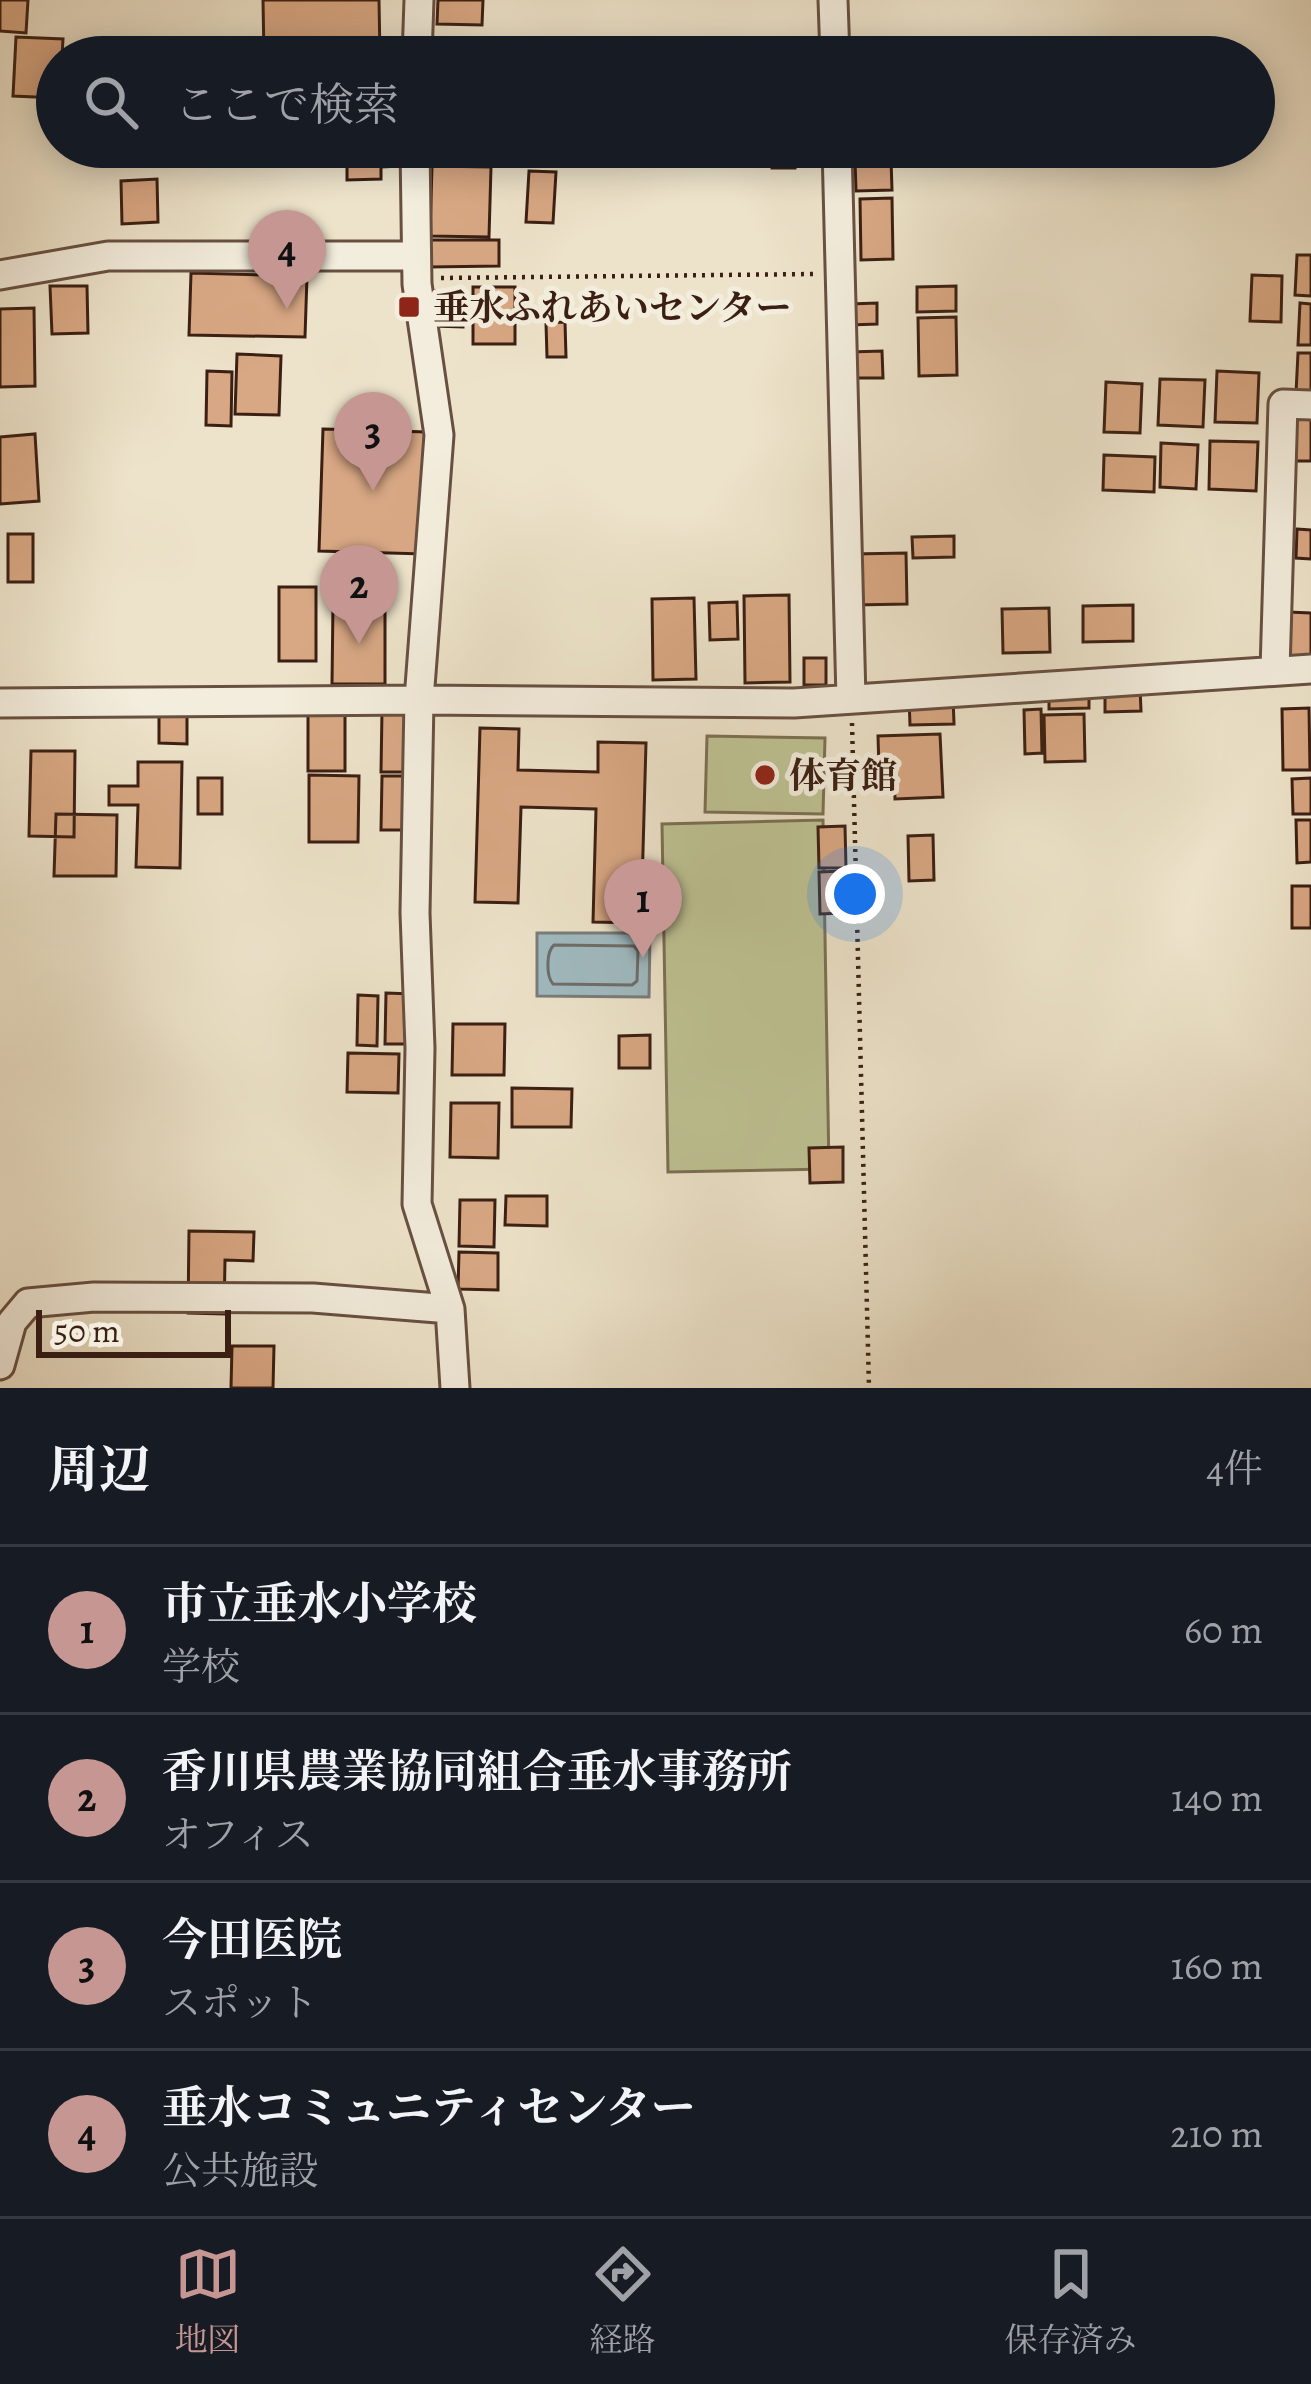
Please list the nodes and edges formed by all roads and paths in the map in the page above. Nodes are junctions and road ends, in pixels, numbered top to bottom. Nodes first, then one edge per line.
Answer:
1 (419, 0) edge
2 (833, 0) edge
3 (418, 36) edge
4 (834, 36) edge
5 (415, 168) edge
6 (837, 168) edge
7 (416, 267) junction
8 (0, 274) edge
9 (839, 274) junction
10 (1311, 405) edge
11 (1282, 470) junction
12 (1311, 472) edge
13 (1311, 669) edge
14 (1275, 670) junction
15 (851, 699) junction
16 (419, 700) junction
17 (0, 703) edge
18 (450, 1309) junction
19 (0, 1365) edge
20 (454, 1388) edge
21 (869, 1388) edge

1 - 3 street
2 - 4 street
5 - 7 street
6 - 9 street
7 - 8 street
7 - 9 path
7 - 16 street
9 - 15 street
10 - 11 street
11 - 12 street
11 - 14 street
13 - 14 street
14 - 15 street
15 - 16 street
15 - 21 path
16 - 17 street
16 - 18 street
18 - 19 street
18 - 20 street

